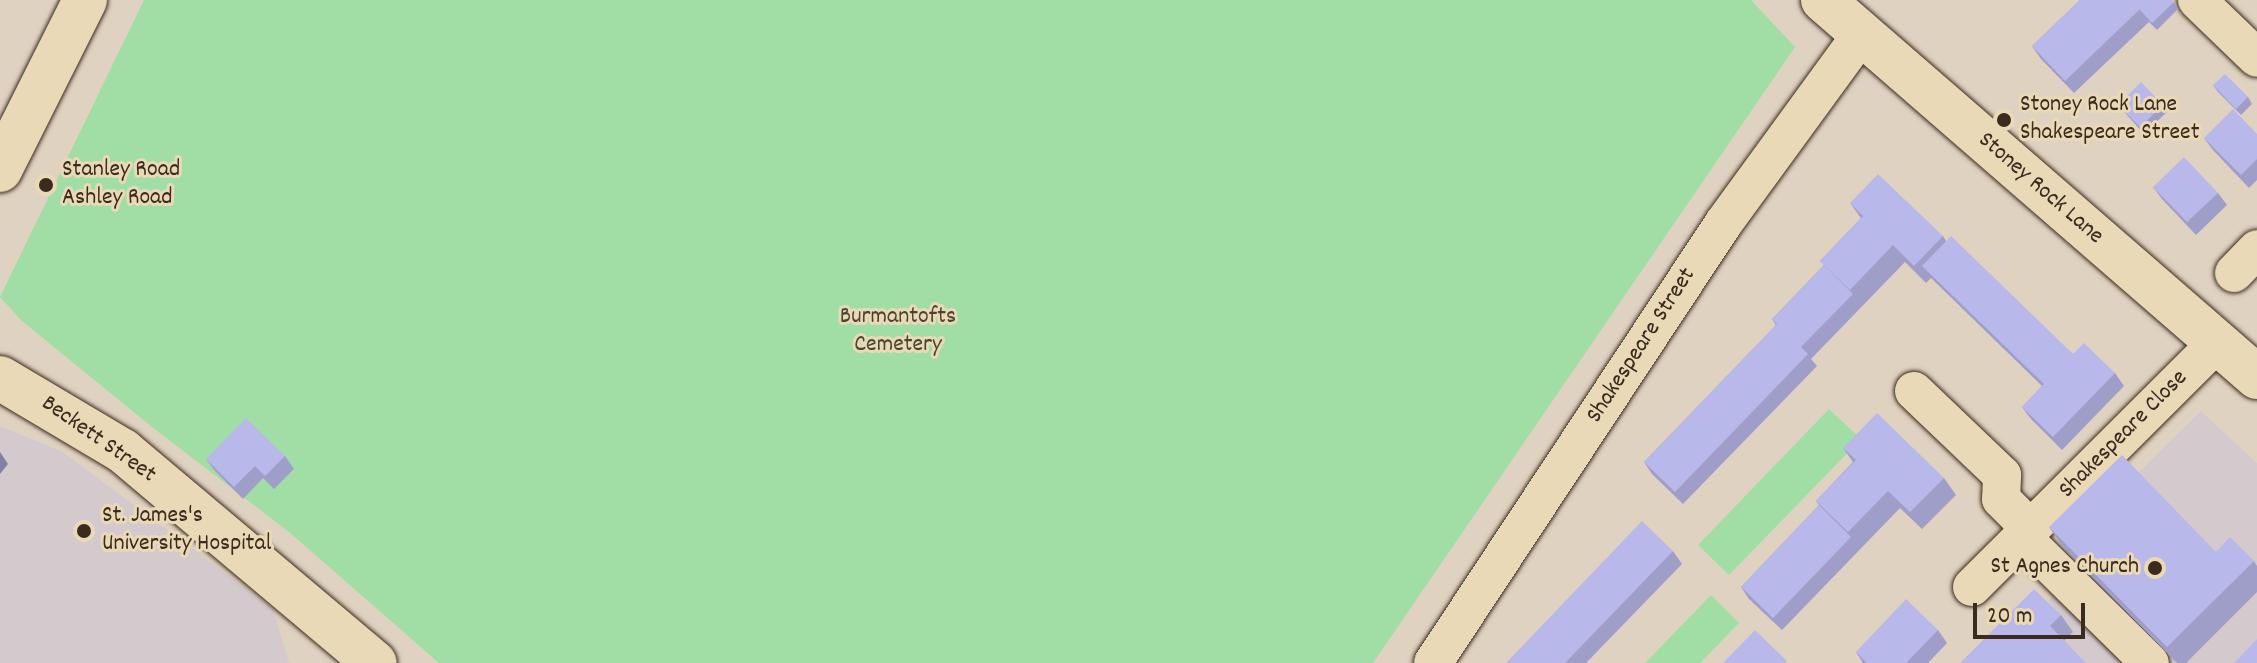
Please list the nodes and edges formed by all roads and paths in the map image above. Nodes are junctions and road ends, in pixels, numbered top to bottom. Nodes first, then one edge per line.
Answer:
1 (85, 0) edge
2 (1823, 0) edge
3 (2197, 0) edge
4 (1861, 35) junction
5 (2257, 58) edge
6 (0, 170) edge
7 (2218, 342) junction
8 (2257, 377) edge
9 (0, 378) edge
10 (1914, 391) dead end
11 (2026, 532) junction
12 (1972, 587) dead end
13 (375, 663) edge
14 (1433, 663) edge
15 (2150, 663) edge

1 - 6 street
2 - 4 street, Stoney Rock Lane
3 - 5 street
4 - 7 street, Stoney Rock Lane
4 - 14 street, Shakespeare Street
7 - 8 street, Stoney Rock Lane
7 - 11 street, Shakespeare Close
9 - 13 street, Beckett Street
10 - 11 street
11 - 12 street, Shakespeare Close
11 - 15 street

